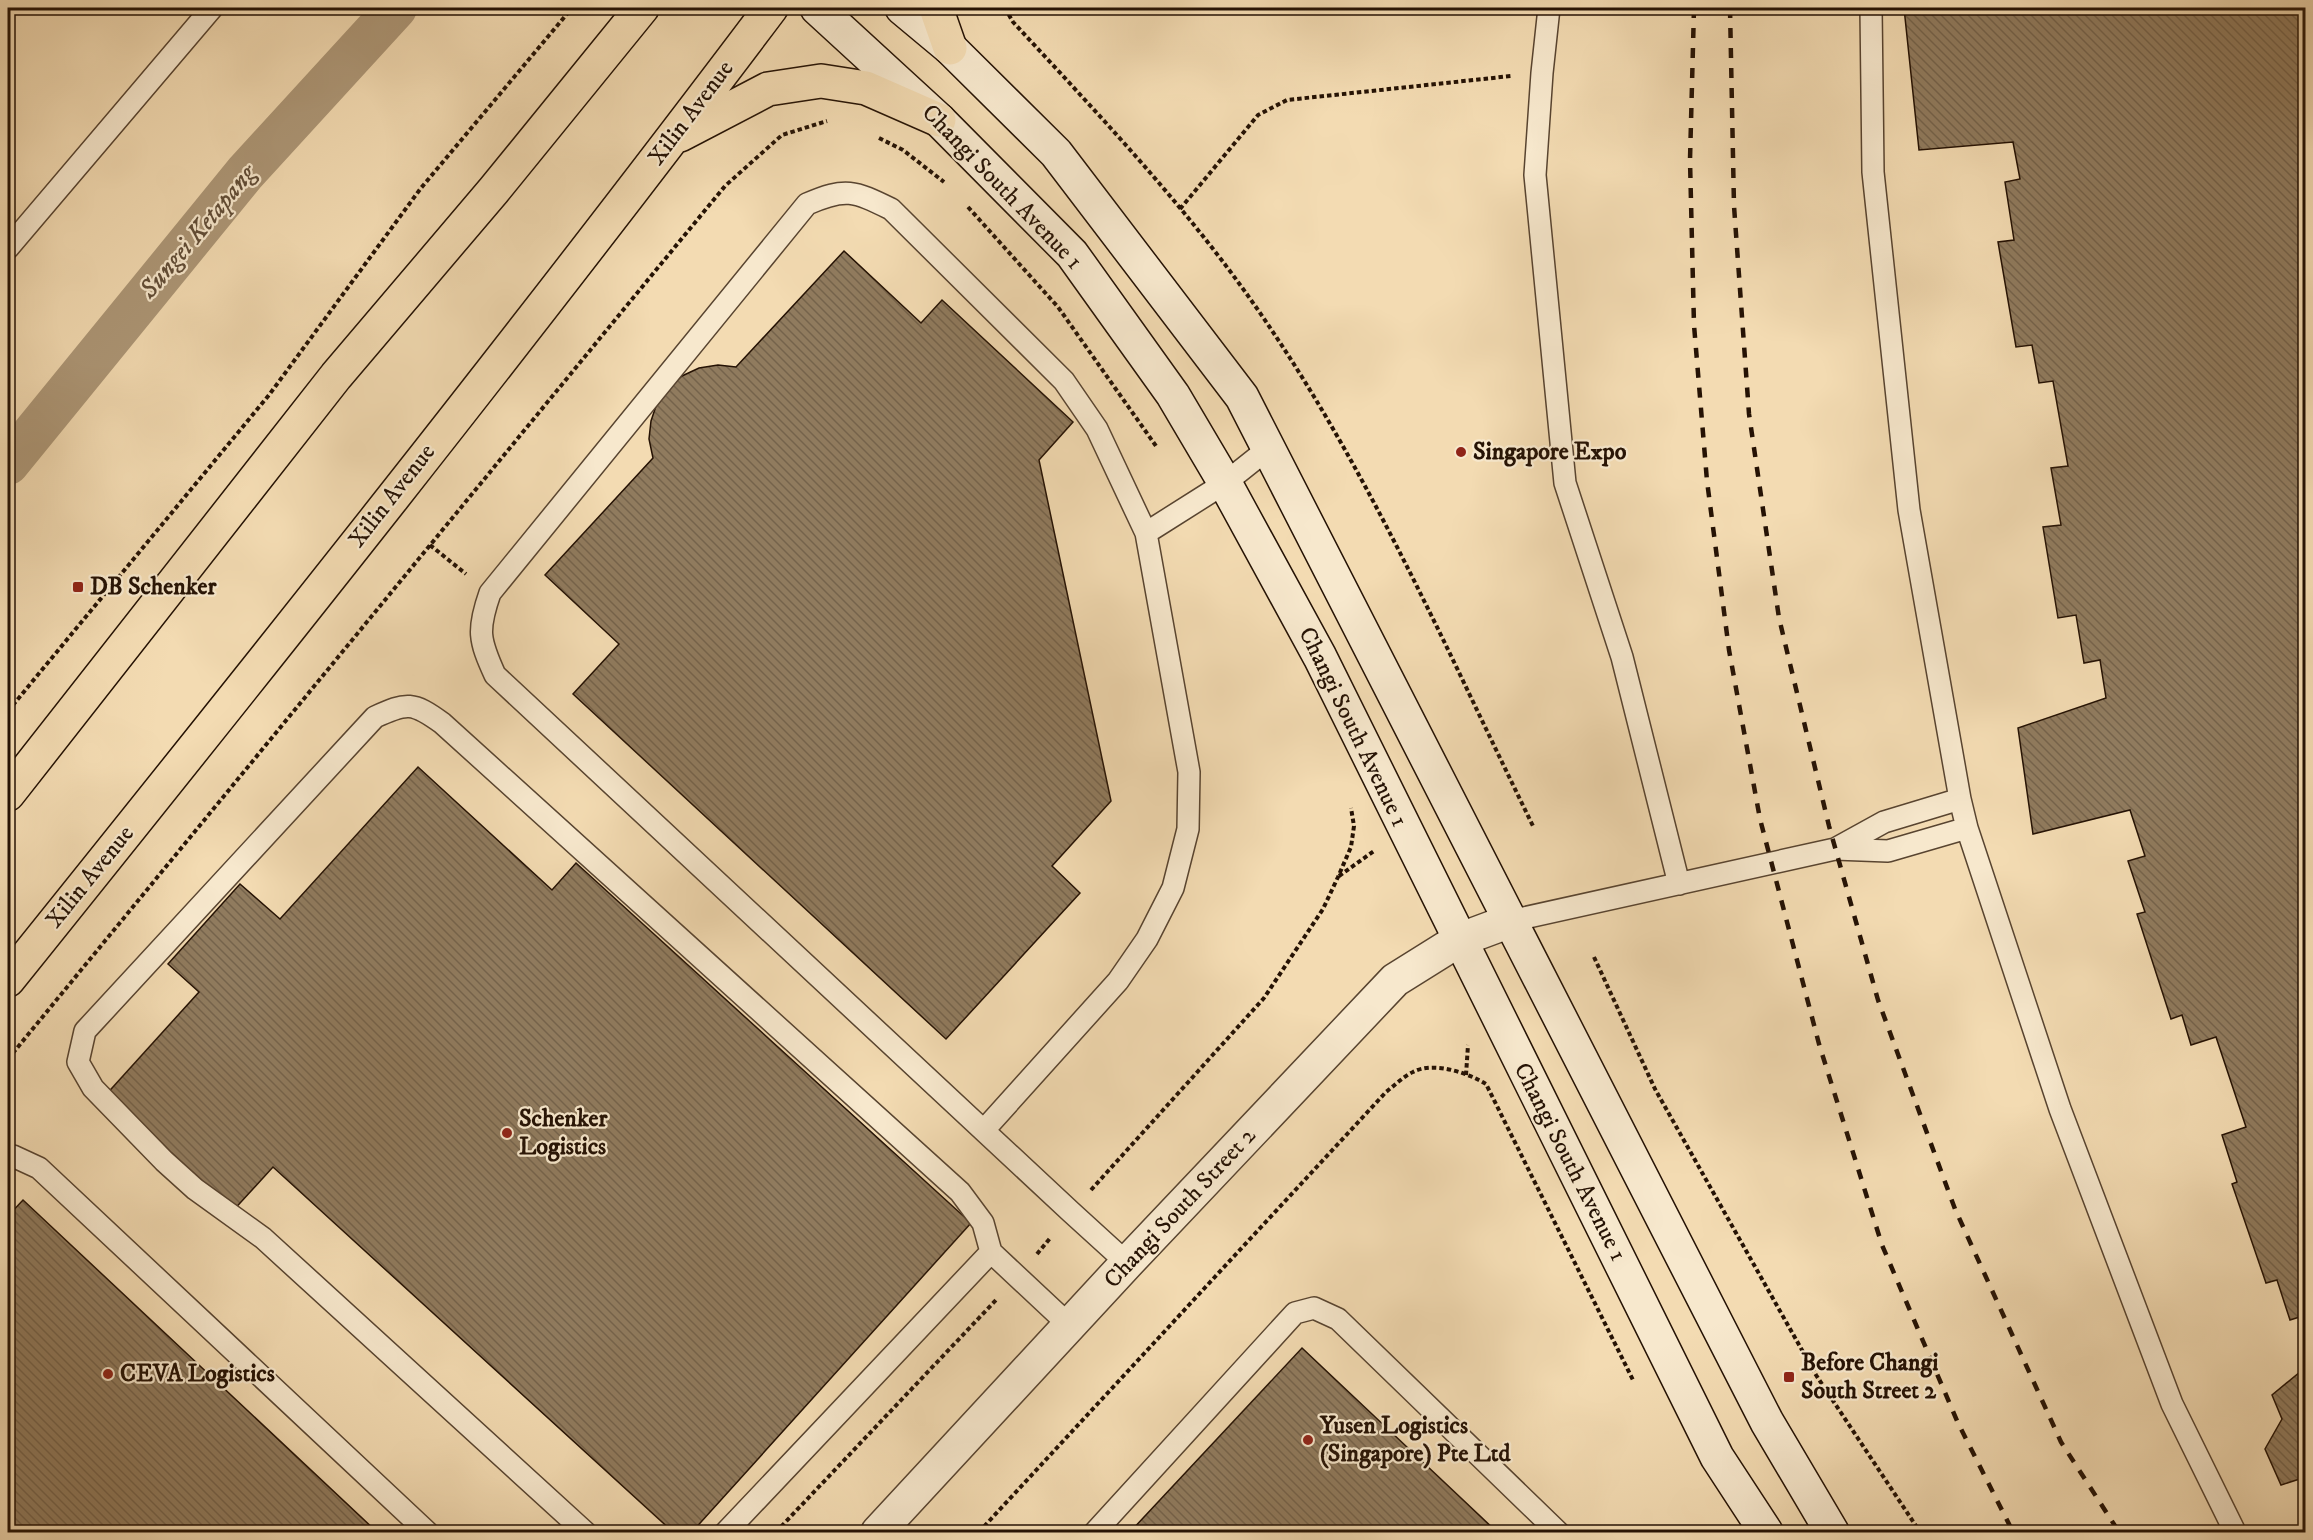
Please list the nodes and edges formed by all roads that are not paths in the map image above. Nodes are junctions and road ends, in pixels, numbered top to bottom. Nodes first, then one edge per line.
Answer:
1 (212, 8) edge
2 (642, 8) edge
3 (771, 8) edge
4 (817, 8) edge
5 (902, 8) edge
6 (936, 8) edge
7 (1549, 8) edge
8 (1871, 8) edge
9 (950, 48) junction
10 (939, 120) junction
11 (671, 140) junction
12 (8, 248) edge
13 (1269, 448) junction
14 (1225, 483) junction
15 (1146, 533) junction
16 (8, 794) edge
17 (1960, 799) junction
18 (1967, 828) junction
19 (1835, 849) junction
20 (1679, 884) junction
21 (1510, 921) junction
22 (1459, 940) junction
23 (8, 980) edge
24 (984, 1130) junction
25 (8, 1159) edge
26 (991, 1252) junction
27 (1127, 1263) junction
28 (1069, 1325) junction
29 (427, 1533) edge
30 (585, 1533) edge
31 (726, 1533) edge
32 (878, 1533) edge
33 (1095, 1533) edge
34 (1558, 1533) edge
35 (1766, 1533) edge
36 (1832, 1533) edge
37 (2235, 1533) edge

1 - 12 lane
2 - 16 main road
3 - 11 main road, Xilin Avenue
4 - 10 street, Changi South Avenue 1
5 - 9 street, Changi South Avenue 1
6 - 9 main road
7 - 20 lane
8 - 17 lane
9 - 13 street, Changi South Avenue 1
10 - 11 main road
10 - 14 street, Changi South Avenue 1
11 - 23 main road, Xilin Avenue
13 - 14 lane
13 - 21 street, Changi South Avenue 1
14 - 15 lane
14 - 22 street, Changi South Avenue 1
15 - 24 lane
15 - 24 lane
17 - 18 lane
17 - 19 lane
18 - 19 lane
18 - 37 lane
19 - 20 lane
20 - 21 lane
21 - 22 street, Changi South Street 2
21 - 36 street, Changi South Avenue 1
22 - 27 street, Changi South Street 2
22 - 35 street, Changi South Avenue 1
24 - 27 lane
25 - 29 lane
26 - 28 lane
26 - 30 lane
26 - 31 lane
27 - 28 street, Changi South Street 2
28 - 32 street, Changi South Street 2
33 - 34 lane

